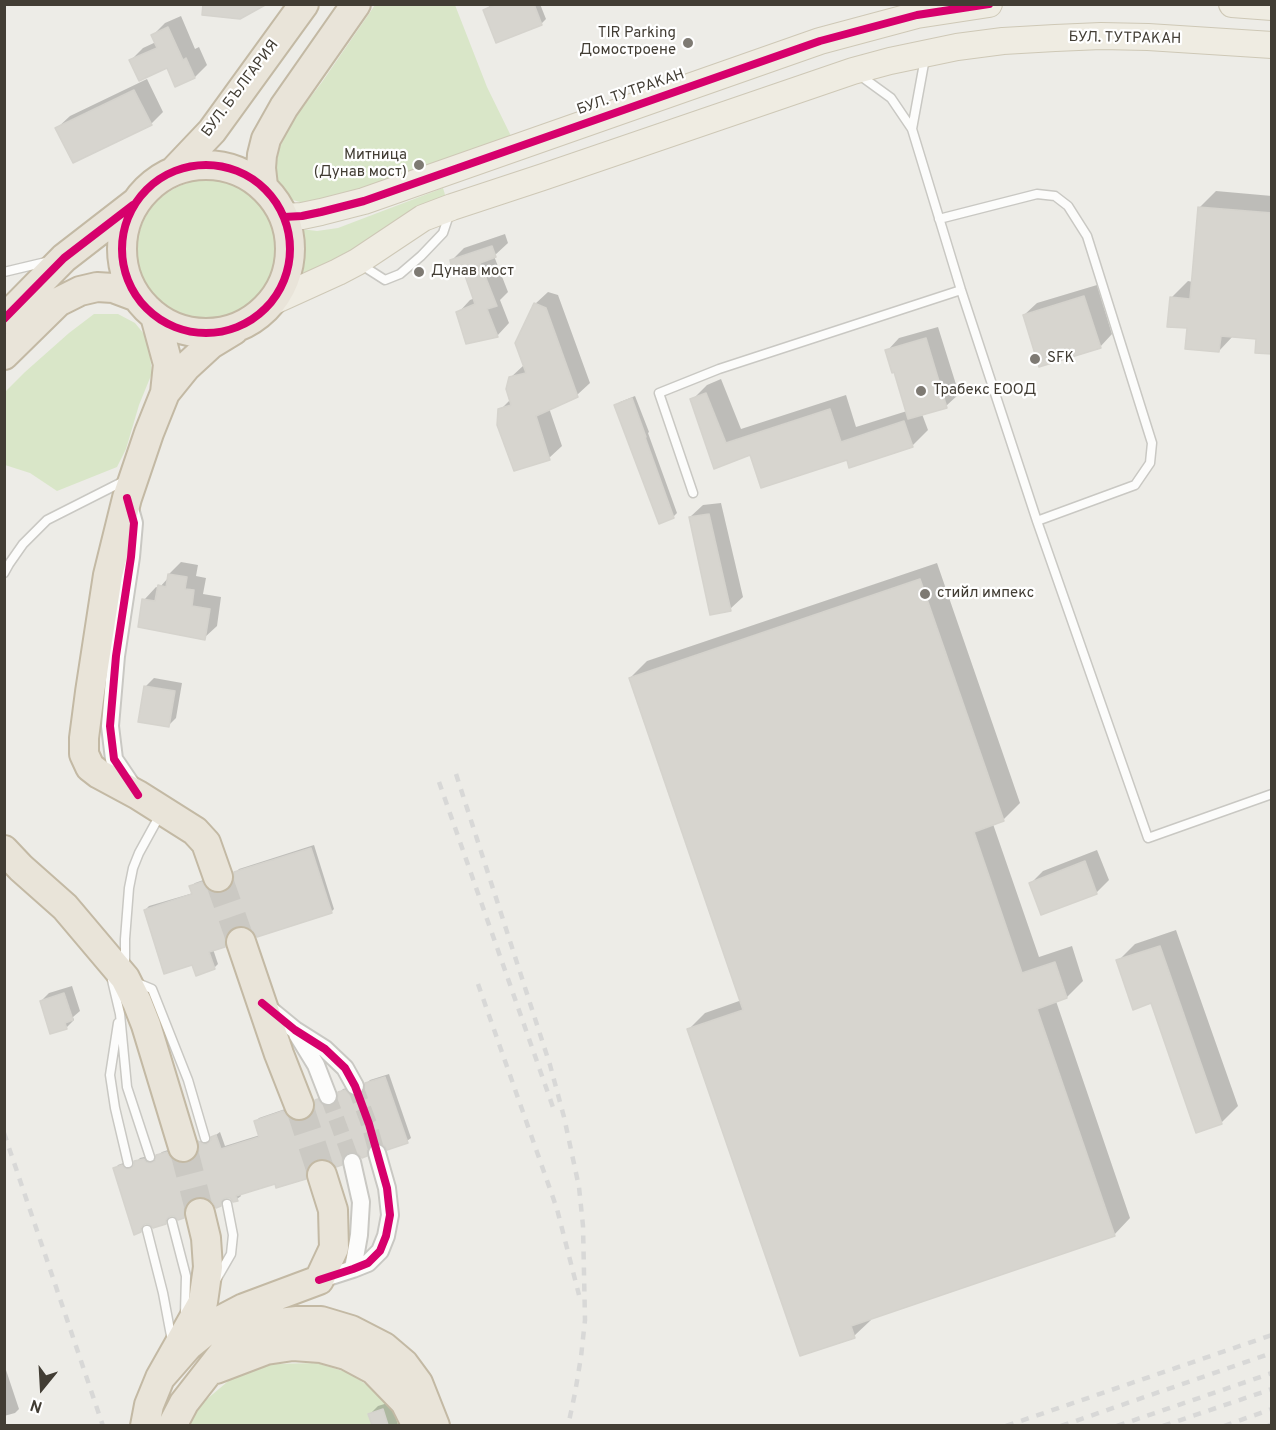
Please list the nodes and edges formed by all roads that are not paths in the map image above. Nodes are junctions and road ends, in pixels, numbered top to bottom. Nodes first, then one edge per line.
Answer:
1 (304, 4) edge
2 (356, 4) edge
3 (989, 4) edge
4 (1232, 4) edge
5 (1272, 7) edge
6 (1272, 45) edge
7 (925, 54) junction
8 (853, 70) junction
9 (912, 129) junction
10 (175, 170) junction
11 (262, 186) junction
12 (135, 203) junction
13 (284, 217) junction
14 (939, 219) junction
15 (64, 258) junction
16 (4, 272) edge
17 (961, 290) junction
18 (272, 302) junction
19 (146, 306) junction
20 (4, 319) edge
21 (239, 327) junction
22 (4, 355) edge
23 (165, 393) junction
24 (131, 487) junction
25 (693, 493) dead end
26 (1037, 521) junction
27 (4, 573) edge
28 (1272, 794) edge
29 (163, 810) junction
30 (4, 850) edge
31 (218, 877) tunnel mouth
32 (241, 942) tunnel mouth
33 (100, 949) junction
34 (125, 978) junction
35 (262, 1003) junction
36 (120, 1014) junction
37 (295, 1030) junction
38 (355, 1086) tunnel mouth
39 (328, 1096) tunnel mouth
40 (299, 1105) tunnel mouth
41 (194, 1142) tunnel mouth
42 (377, 1153) tunnel mouth
43 (150, 1157) dead end
44 (352, 1162) tunnel mouth
45 (128, 1163) dead end
46 (322, 1175) tunnel mouth
47 (227, 1204) dead end
48 (200, 1213) tunnel mouth
49 (172, 1222) dead end
50 (147, 1230) dead end
51 (353, 1269) junction
52 (319, 1280) junction
53 (203, 1302) junction
54 (178, 1345) junction
55 (206, 1373) junction
56 (160, 1378) junction
57 (145, 1425) edge
58 (172, 1425) edge
59 (417, 1425) edge
60 (435, 1425) edge

1 - 10 highway, БУЛ. БЪЛГАРИЯ
2 - 11 highway
3 - 13 main road, БУЛ. ТУТРАКАН
4 - 5 main road
6 - 7 main road, БУЛ. ТУТРАКАН
7 - 8 main road, БУЛ. ТУТРАКАН
7 - 9 lane
8 - 9 lane
8 - 18 main road, БУЛ. ТУТРАКАН
9 - 14 lane
10 - 11 highway
10 - 12 highway
11 - 13 highway
12 - 15 highway
12 - 19 highway
13 - 18 highway
14 - 17 lane
14 - 26 lane
15 - 16 lane
15 - 20 highway
17 - 25 lane
17 - 26 lane
18 - 21 highway
19 - 21 highway
19 - 22 highway
19 - 23 highway
21 - 23 highway
23 - 24 highway
24 - 27 lane
24 - 29 highway
26 - 28 lane
29 - 31 highway
29 - 34 lane
30 - 33 highway
32 - 35 highway
33 - 34 highway
33 - 36 lane
34 - 41 highway
35 - 37 street
35 - 40 highway
36 - 43 lane
36 - 45 lane
37 - 38 street
37 - 39 street
42 - 51 street
44 - 51 street
46 - 52 highway
47 - 53 lane
48 - 53 highway
49 - 54 lane
50 - 54 lane
51 - 52 street
52 - 56 highway
53 - 54 highway
54 - 56 highway
55 - 58 highway
55 - 59 highway
55 - 60 highway
56 - 57 highway

